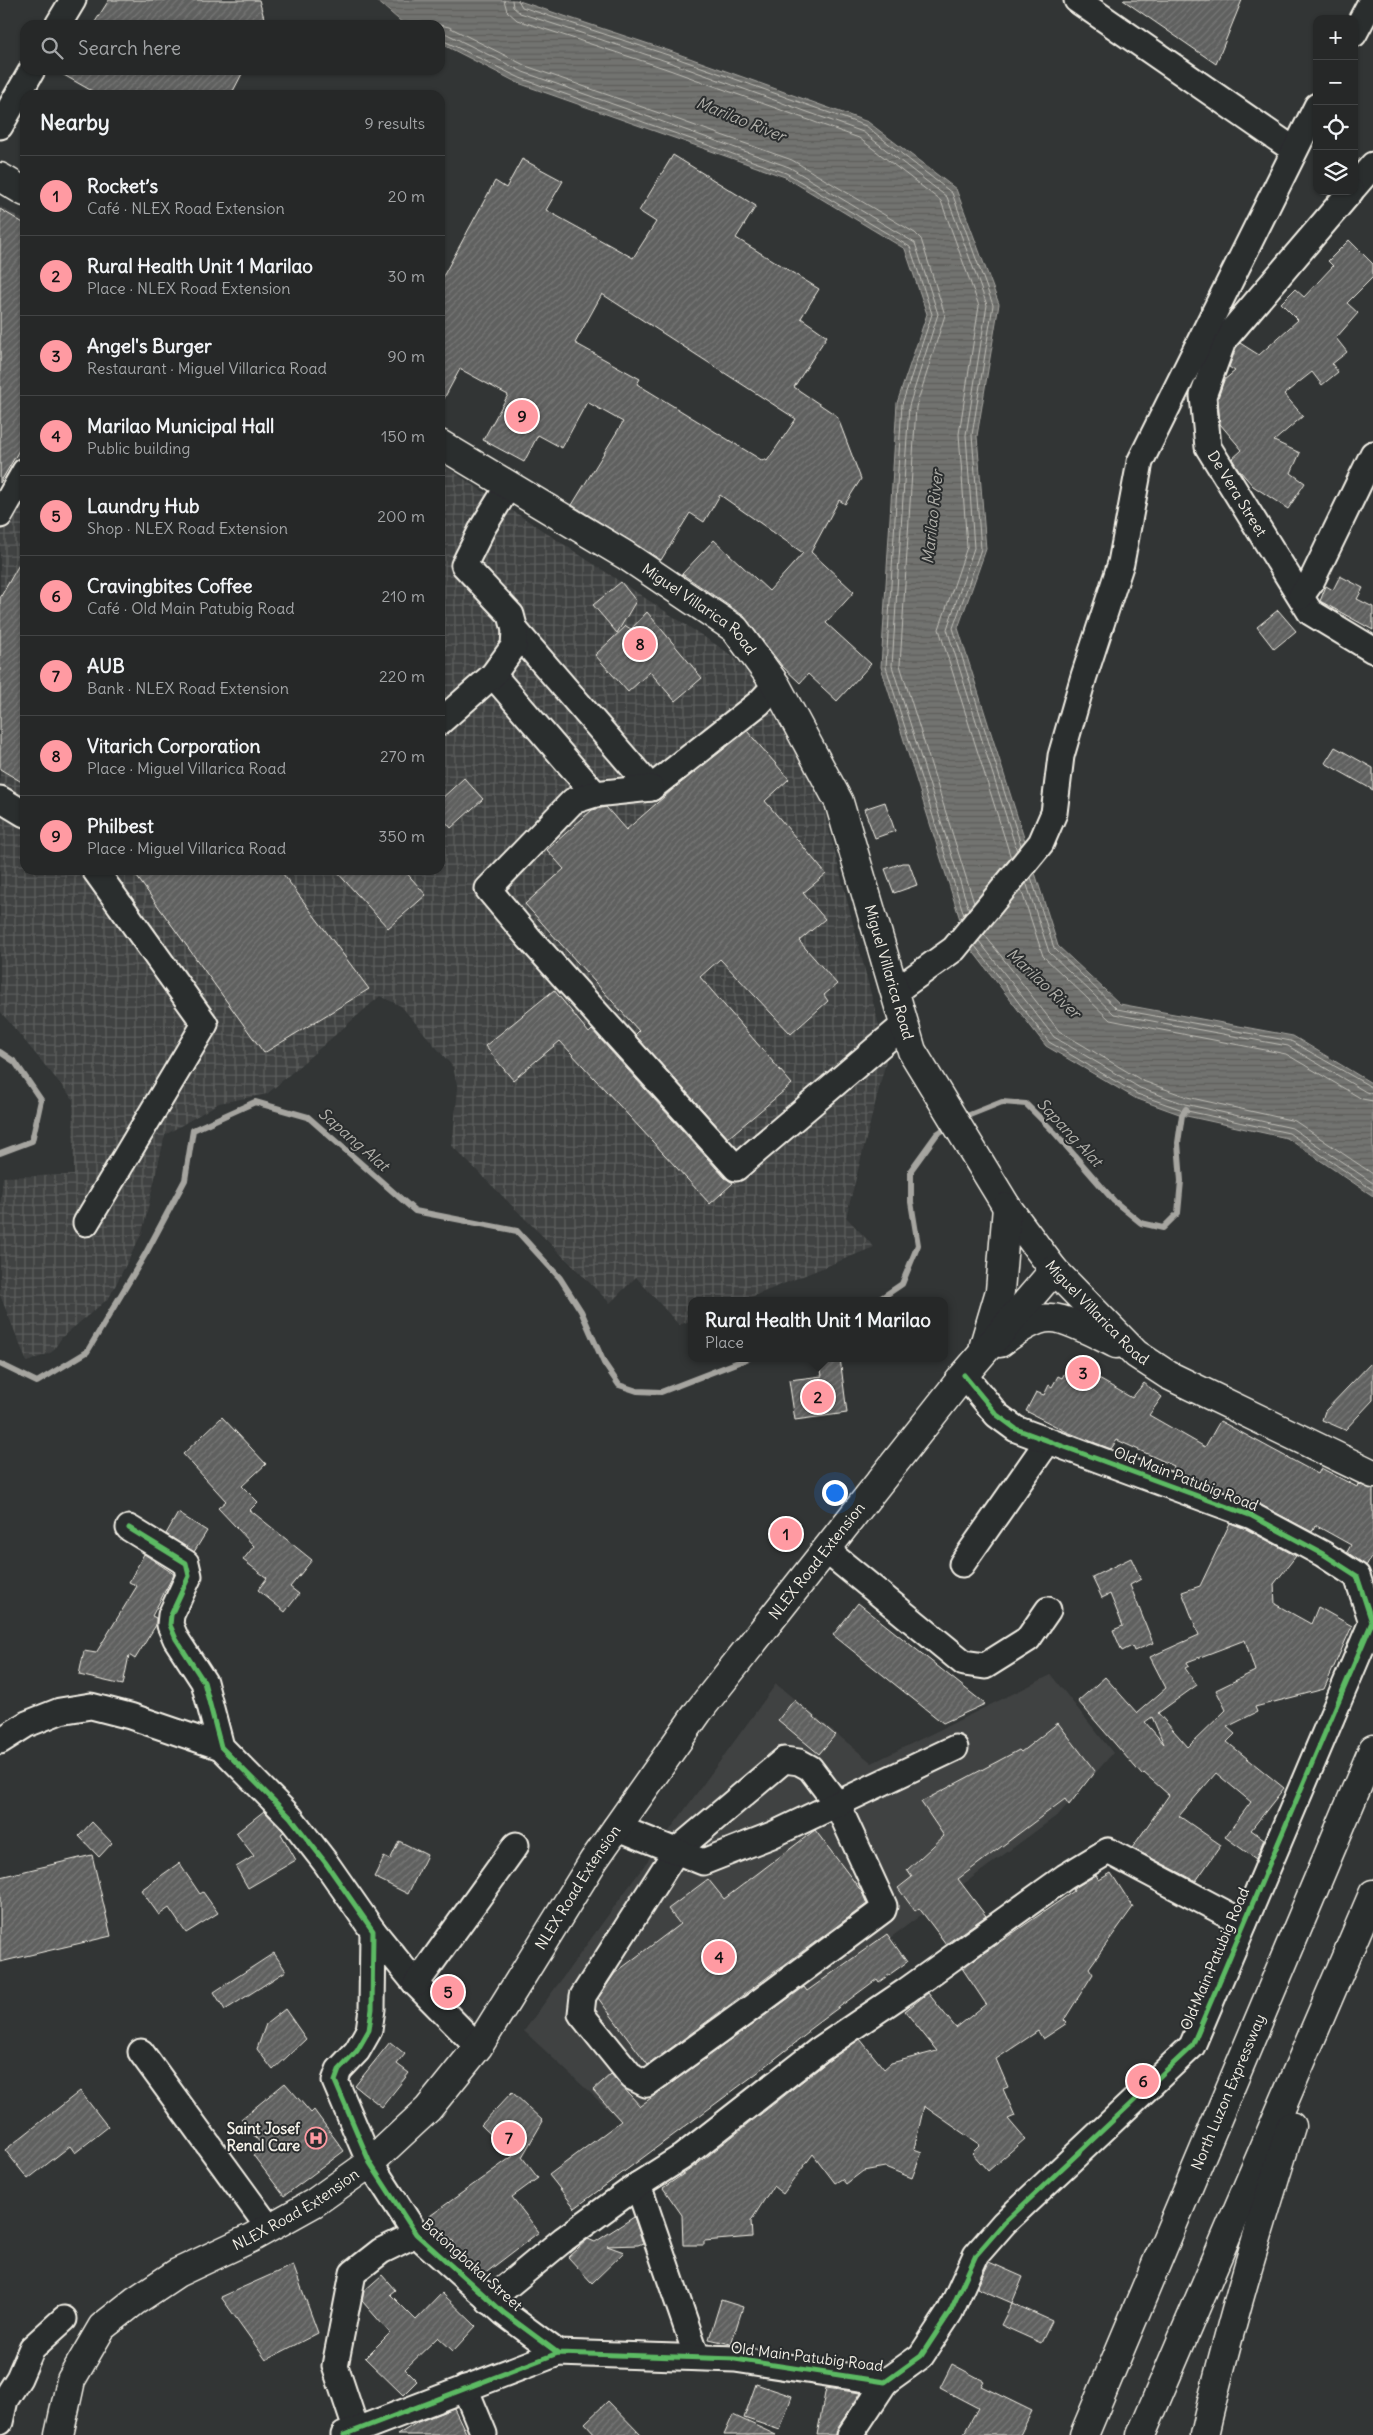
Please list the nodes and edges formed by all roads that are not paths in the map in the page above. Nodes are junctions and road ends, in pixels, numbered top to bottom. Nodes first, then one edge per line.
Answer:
1 (72, 0) edge
2 (1077, 0) edge
3 (1372, 0) edge
4 (61, 20) edge
5 (1358, 26) edge
6 (29, 75) edge
7 (21, 90) edge
8 (20, 91) edge
9 (1313, 114) edge
10 (0, 126) edge
11 (1294, 150) junction
12 (1373, 165) edge
13 (0, 177) edge
14 (1358, 182) edge
15 (20, 189) edge
16 (1348, 195) edge
17 (445, 447) edge
18 (1373, 454) edge
19 (20, 480) edge
20 (509, 485) junction
21 (0, 515) edge
22 (1301, 596) junction
23 (515, 630) junction
24 (1373, 650) edge
25 (493, 675) junction
26 (776, 685) junction
27 (445, 718) edge
28 (651, 788) junction
29 (594, 794) junction
30 (0, 799) edge
31 (20, 811) edge
32 (99, 875) edge
33 (894, 992) junction
34 (904, 1025) junction
35 (1007, 1207) junction
36 (86, 1223) dead end
37 (1054, 1270) junction
38 (1136, 1354) junction
39 (971, 1367) junction
40 (1048, 1440) junction
41 (1373, 1474) edge
42 (129, 1528) dead end
43 (826, 1550) junction
44 (962, 1564) dead end
45 (1048, 1610) dead end
46 (0, 1741) edge
47 (221, 1746) junction
48 (955, 1748) dead end
49 (1373, 1749) edge
50 (837, 1804) junction
51 (616, 1827) junction
52 (516, 1845) dead end
53 (676, 1851) junction
54 (1373, 1894) edge
55 (1244, 1923) junction
56 (373, 1931) junction
57 (416, 1984) junction
58 (1330, 1998) junction
59 (478, 2047) junction
60 (141, 2052) dead end
61 (370, 2163) junction
62 (638, 2185) junction
63 (270, 2228) junction
64 (416, 2234) junction
65 (489, 2300) junction
66 (64, 2318) dead end
67 (558, 2353) junction
68 (697, 2357) junction
69 (885, 2382) junction
70 (465, 2388) junction
71 (0, 2422) edge
72 (350, 2432) edge
73 (484, 2434) edge
74 (59, 2435) edge
75 (850, 2435) edge
76 (1084, 2435) edge
77 (1141, 2435) edge
78 (1204, 2435) edge

1 - 4 street
2 - 11 street
3 - 5 street
6 - 7 street
8 - 10 street
9 - 11 street
11 - 33 street
12 - 14 street
13 - 15 main road
16 - 22 street, De Vera Street
17 - 20 main road, Miguel Villarica Road
18 - 22 street
19 - 21 street
20 - 23 street
20 - 26 main road, Miguel Villarica Road
22 - 24 street, De Vera Street
23 - 25 street
23 - 28 street
25 - 27 street
25 - 29 street
26 - 28 street
26 - 33 main road, Miguel Villarica Road
28 - 29 street
29 - 34 street
30 - 31 street
32 - 36 street
33 - 34 main road, Miguel Villarica Road
34 - 35 main road, Miguel Villarica Road
35 - 37 main road, Miguel Villarica Road
35 - 39 main road
37 - 38 main road, Miguel Villarica Road
37 - 39 main road, NLEX Road Extension
38 - 39 main road
38 - 41 main road, Miguel Villarica Road
39 - 40 street, Old Main Patubig Road
39 - 43 main road, NLEX Road Extension
40 - 44 street
40 - 55 street, Old Main Patubig Road
42 - 47 street
43 - 45 street
43 - 51 main road, NLEX Road Extension
46 - 47 street
47 - 56 street
48 - 50 street
49 - 76 main road, North Luzon Expressway
50 - 53 street
50 - 53 street
50 - 53 street
51 - 53 street
51 - 59 main road, NLEX Road Extension
52 - 57 street
54 - 58 main road
55 - 62 street
55 - 69 street, Old Main Patubig Road
56 - 57 street
56 - 61 street, Batongbakal Street
57 - 59 street
58 - 77 main road
58 - 78 main road
59 - 61 main road, NLEX Road Extension
60 - 63 street
61 - 63 main road, NLEX Road Extension
61 - 64 street, Batongbakal Street
62 - 65 street
62 - 68 street
63 - 74 main road, NLEX Road Extension
64 - 65 street, Batongbakal Street
64 - 72 street
65 - 67 street, Batongbakal Street
66 - 71 street
67 - 68 street, Old Main Patubig Road
67 - 70 street, Old Main Patubig Road
68 - 69 street, Old Main Patubig Road
69 - 75 street
70 - 72 street, Old Main Patubig Road
70 - 73 street

